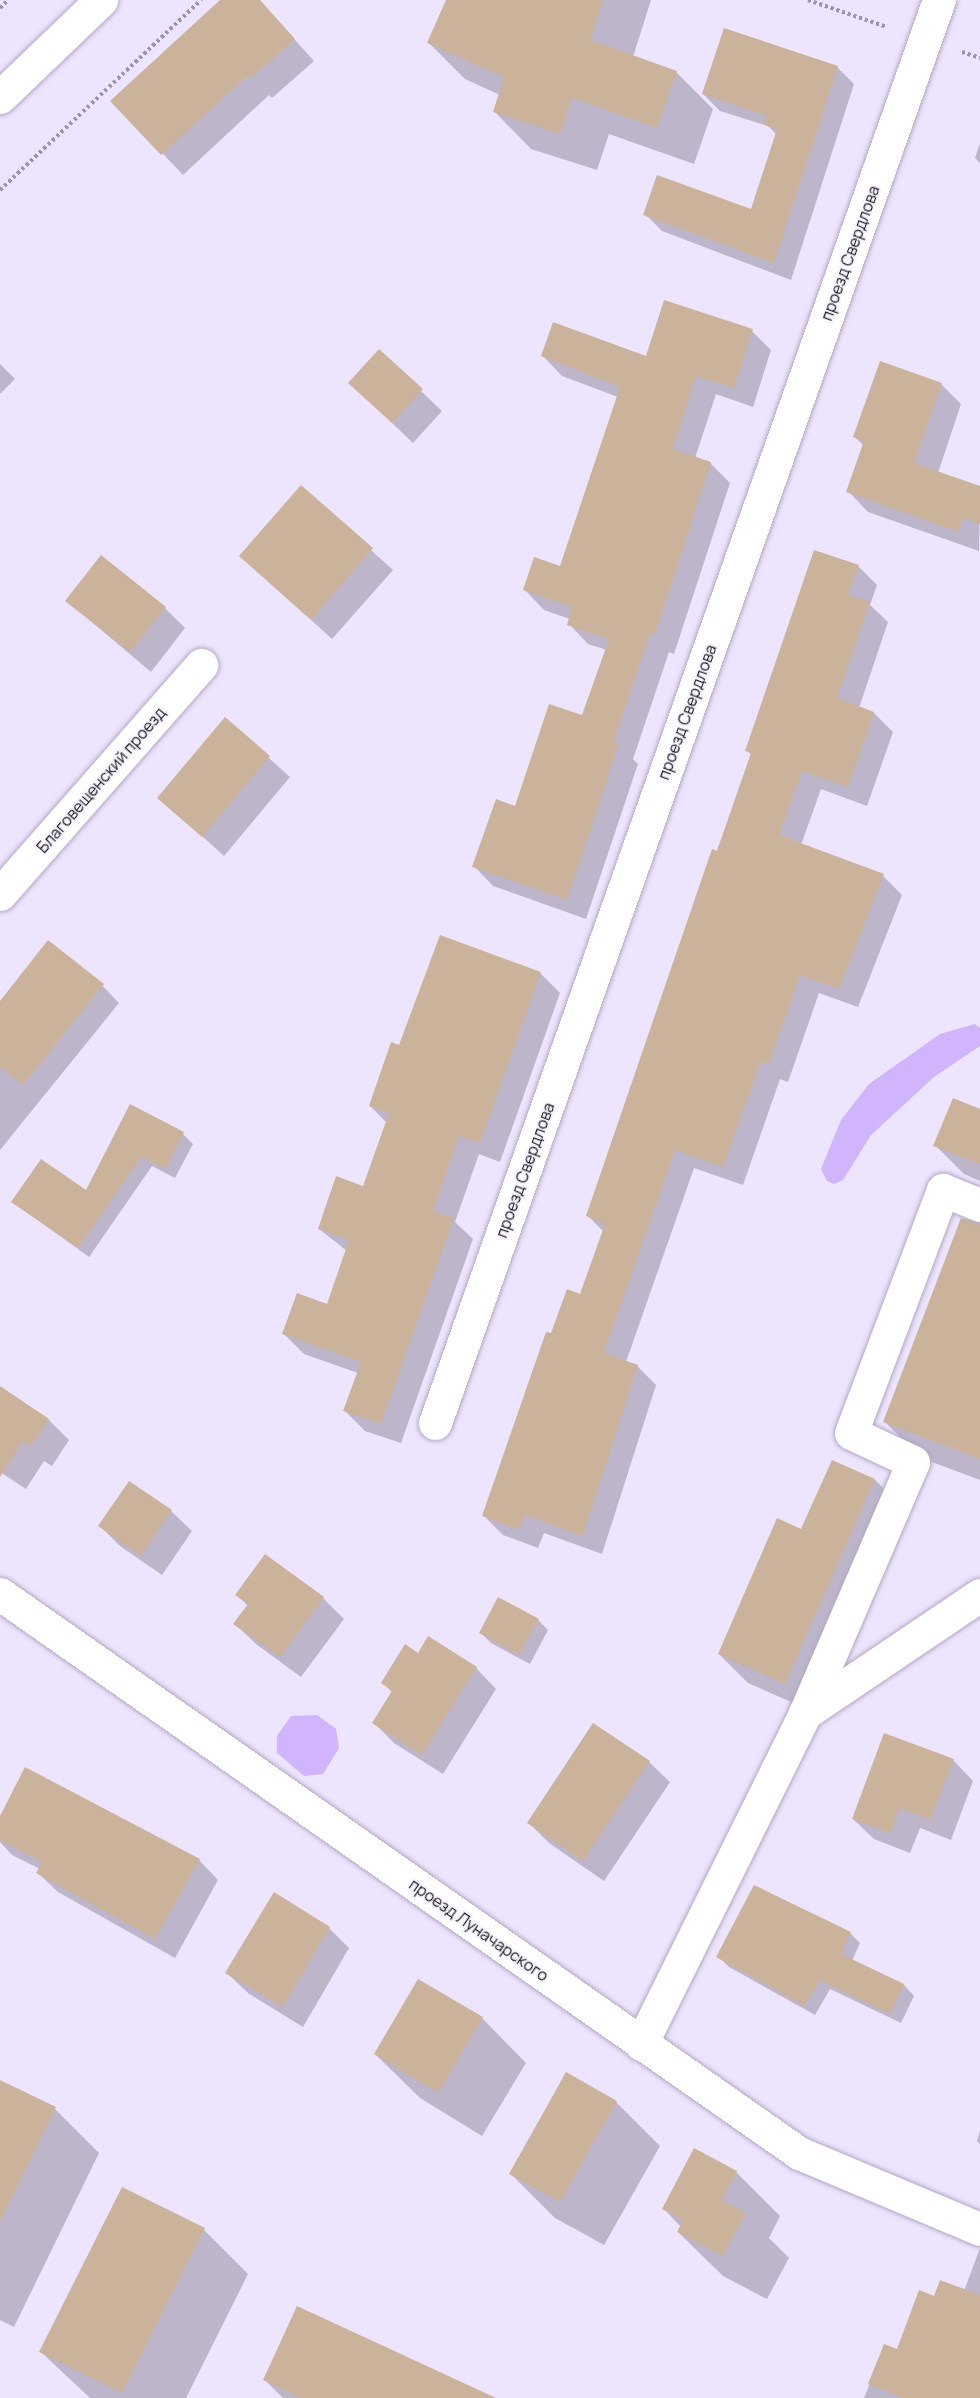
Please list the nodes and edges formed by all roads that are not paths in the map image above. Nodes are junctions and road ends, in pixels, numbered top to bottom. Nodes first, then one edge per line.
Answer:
1 (101, 0) edge
2 (939, 0) edge
3 (0, 97) edge
4 (201, 665) dead end
5 (0, 894) edge
6 (980, 1205) edge
7 (435, 1423) dead end
8 (0, 1594) edge
9 (980, 1595) edge
10 (805, 1713) junction
11 (641, 2044) junction
12 (980, 2229) edge

1 - 3 street
2 - 7 street, проезд Свердлова
4 - 5 street, Благовещенский проезд
6 - 10 street
8 - 11 street, проезд Луначарского
9 - 10 street
10 - 11 street
11 - 12 street, проезд Луначарского

